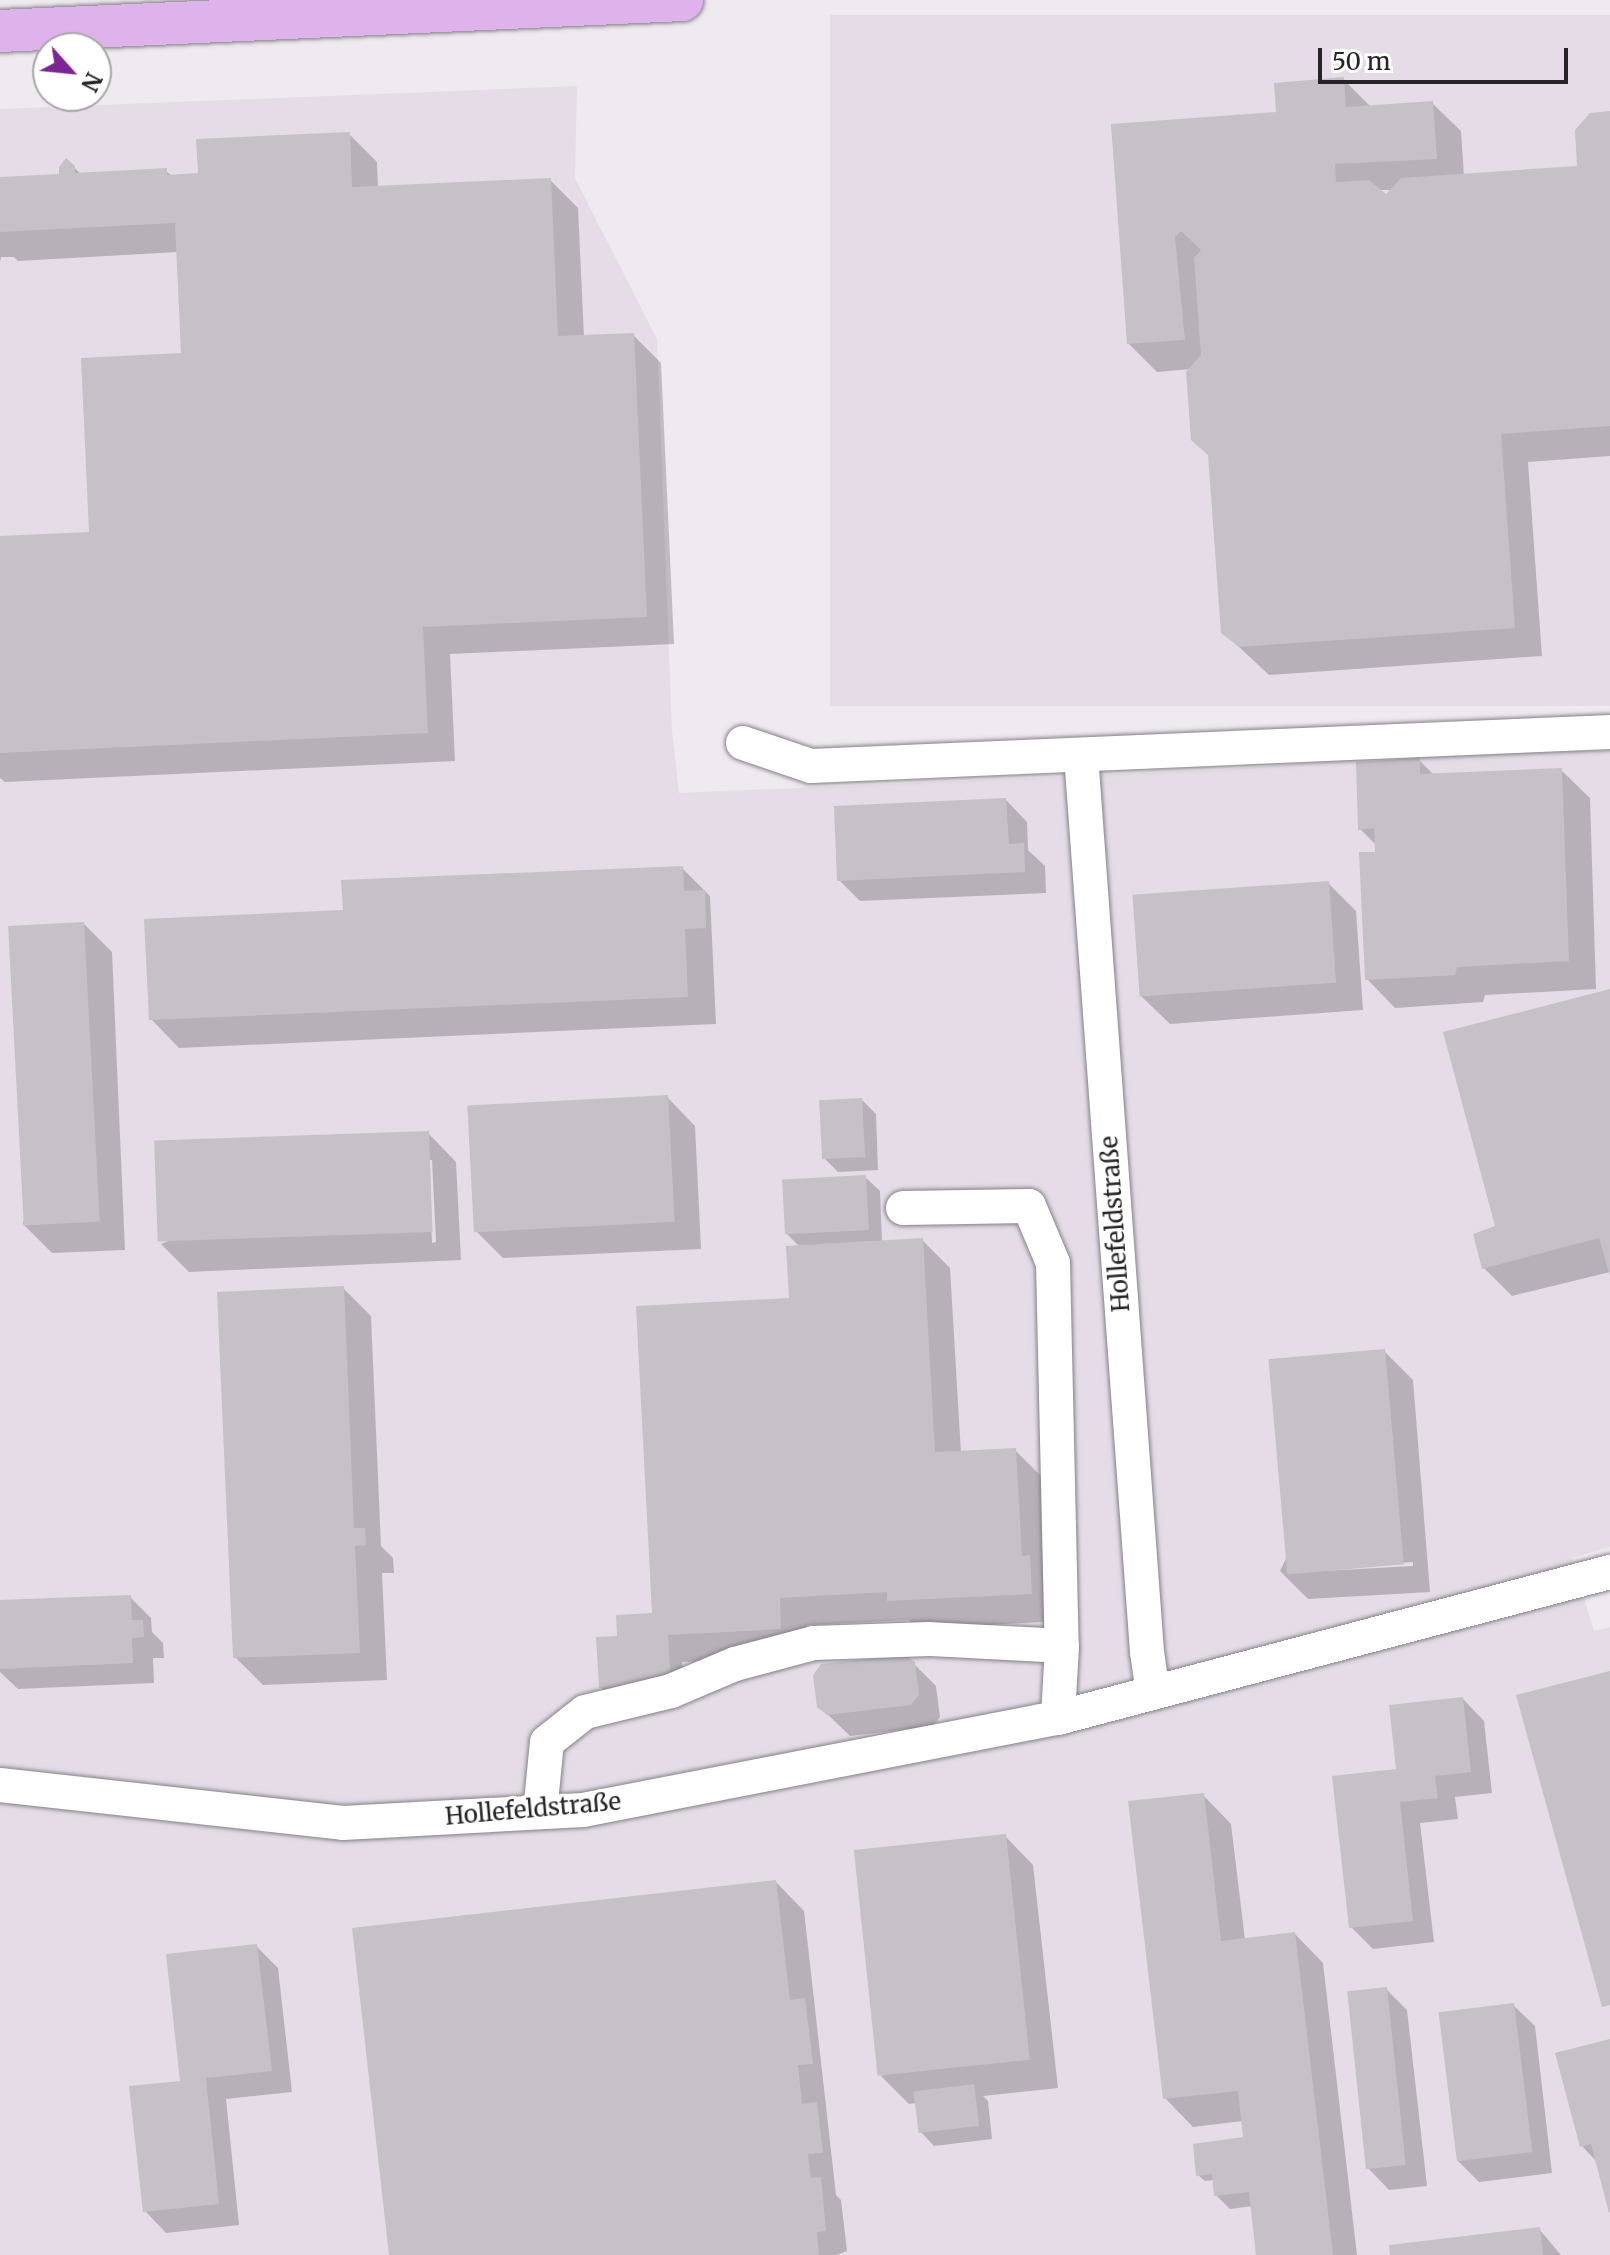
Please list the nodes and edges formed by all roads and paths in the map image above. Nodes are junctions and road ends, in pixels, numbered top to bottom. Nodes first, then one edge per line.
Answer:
1 (682, 0) edge
2 (0, 31) edge
3 (1610, 732) edge
4 (743, 743) dead end
5 (1081, 755) junction
6 (903, 1208) dead end
7 (1610, 1572) edge
8 (1062, 1646) junction
9 (1153, 1693) junction
10 (1058, 1718) junction
11 (0, 1785) edge
12 (540, 1812) junction

1 - 2 main road
3 - 5 street
4 - 5 street
5 - 9 street, Hollefeldstraße
6 - 8 street
7 - 9 street, Hollefeldstraße
8 - 10 street
8 - 12 street
9 - 10 street, Hollefeldstraße
10 - 12 street, Hollefeldstraße
11 - 12 street, Hollefeldstraße

